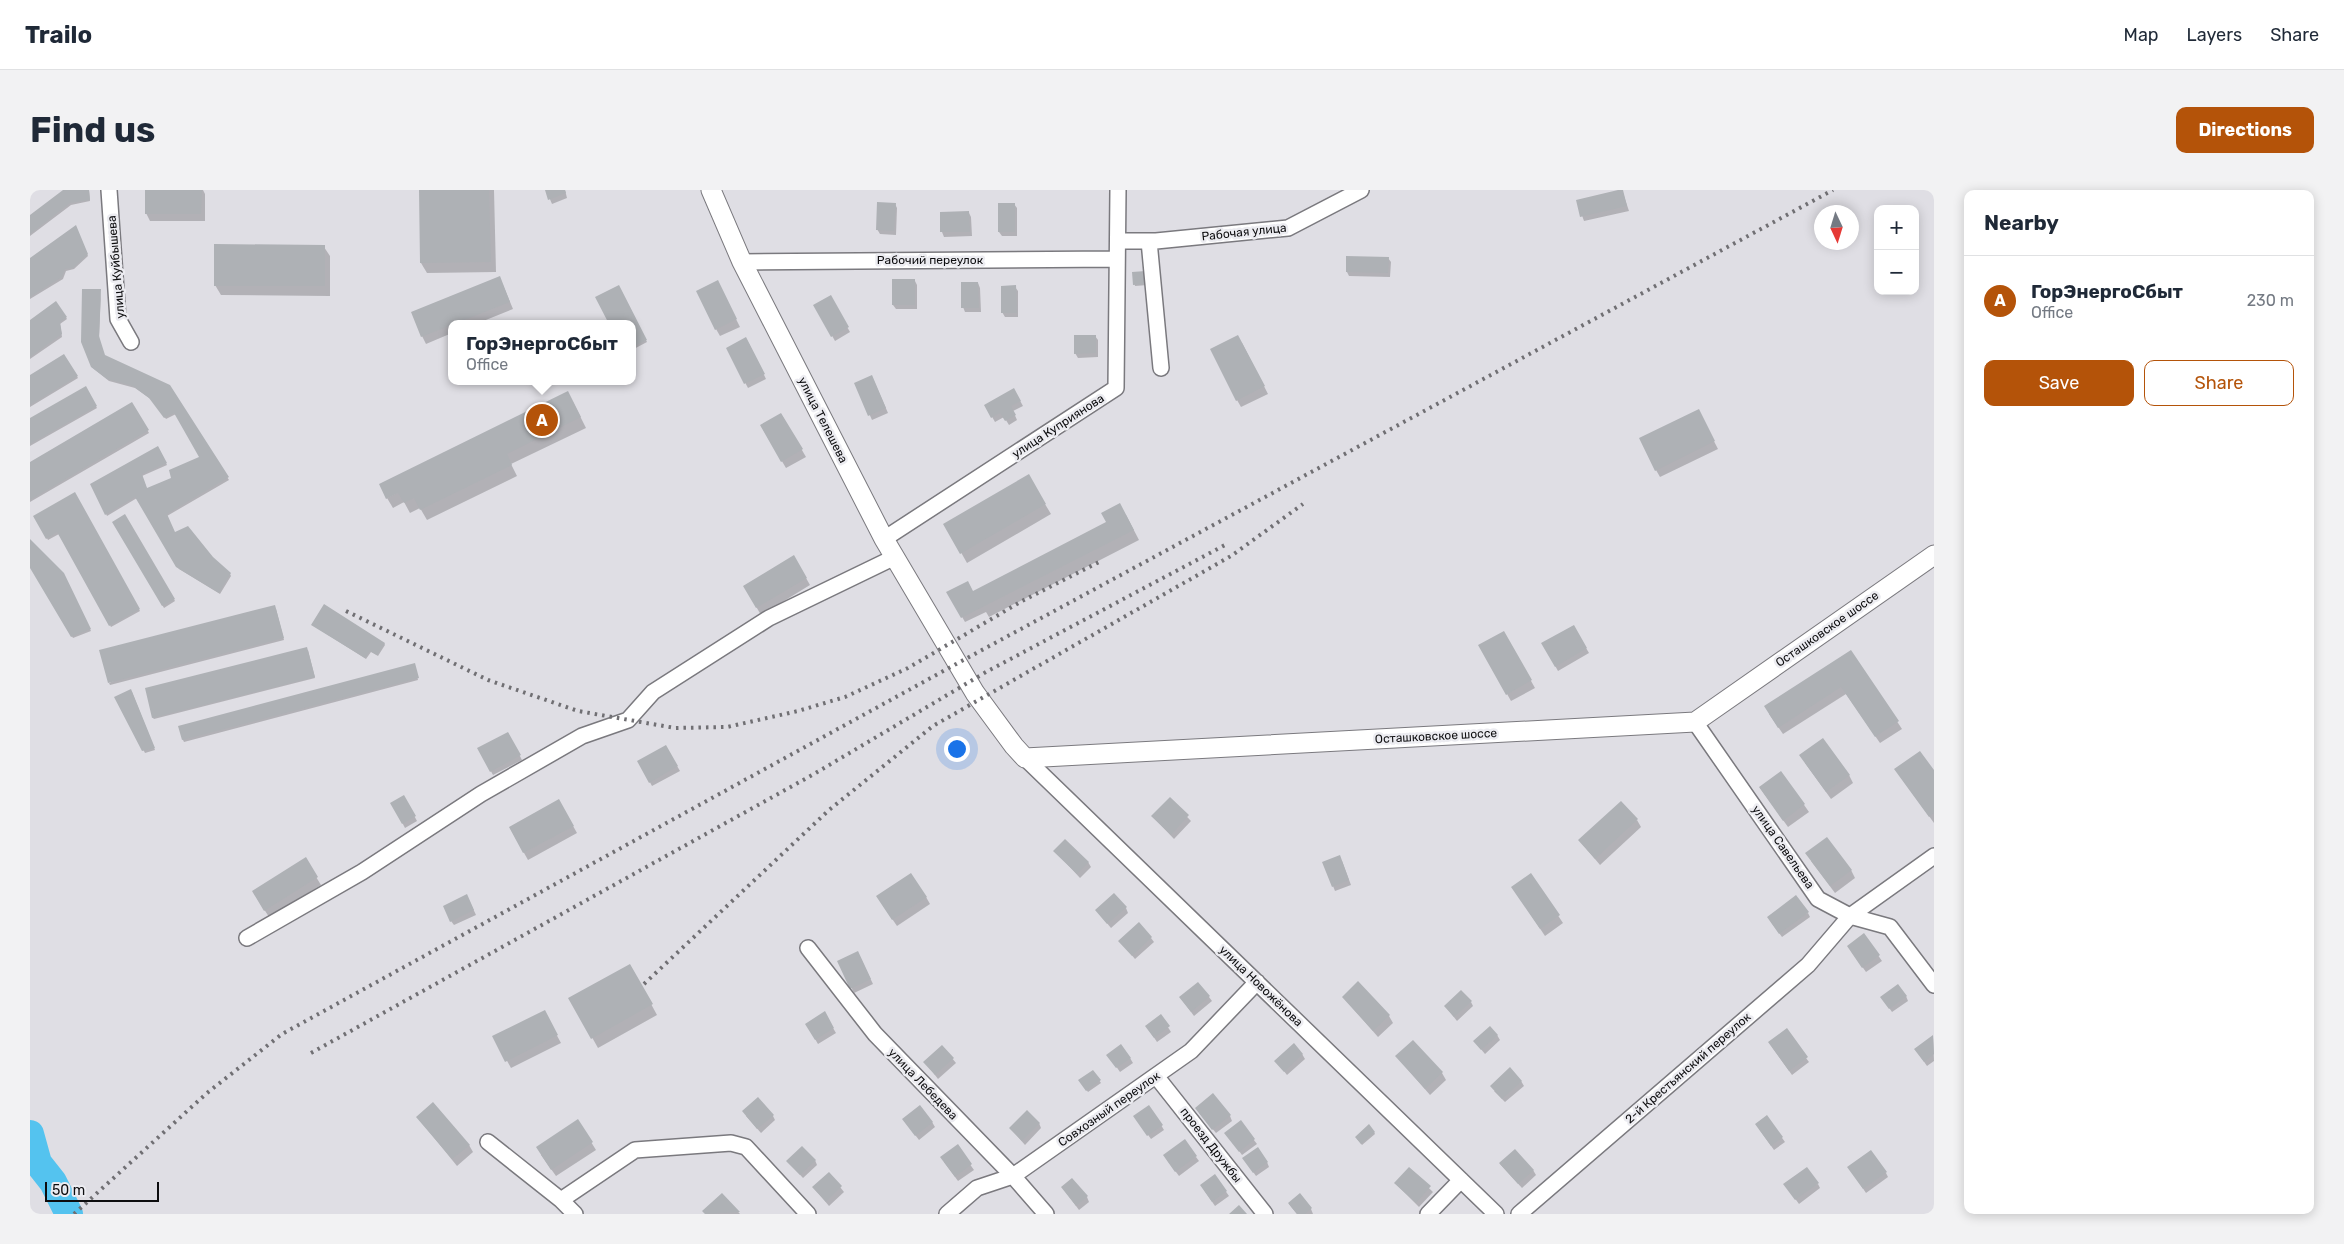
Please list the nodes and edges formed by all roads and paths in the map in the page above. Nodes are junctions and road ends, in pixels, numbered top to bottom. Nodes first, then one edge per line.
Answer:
1 (110, 190) edge
2 (711, 190) edge
3 (1118, 190) edge
4 (1361, 190) edge
5 (1118, 241) junction
6 (1149, 241) junction
7 (1117, 259) junction
8 (742, 262) junction
9 (131, 342) dead end
10 (1160, 368) dead end
11 (884, 539) junction
12 (1934, 555) edge
13 (895, 557) junction
14 (1695, 722) junction
15 (1025, 758) junction
16 (1934, 856) edge
17 (1850, 916) junction
18 (247, 938) dead end
19 (808, 948) dead end
20 (1257, 982) junction
21 (1934, 985) edge
22 (1156, 1076) junction
23 (488, 1142) dead end
24 (1013, 1176) junction
25 (1461, 1180) junction
26 (561, 1200) junction
27 (575, 1214) edge
28 (808, 1214) edge
29 (946, 1214) edge
30 (1046, 1214) edge
31 (1265, 1214) edge
32 (1428, 1214) edge
33 (1496, 1214) edge
34 (1519, 1214) edge

1 - 9 street, улица Куйбышева
2 - 8 street, улица Телешева
3 - 5 street, улица Куприянова
4 - 6 street, Рабочая улица
5 - 6 street, Рабочая улица
5 - 7 street, улица Куприянова
6 - 10 street
7 - 8 street, Рабочий переулок
7 - 11 street, улица Куприянова
8 - 11 street, улица Телешева
11 - 13 street, улица Телешева
12 - 14 street, Осташковское шоссе
13 - 15 street, улица Телешева
13 - 18 street
14 - 15 street, Осташковское шоссе
14 - 17 street, улица Савельева
15 - 20 street, улица Новожёнова
16 - 17 street, 2-й Крестьянский переулок
17 - 21 street, улица Савельева
17 - 34 street, 2-й Крестьянский переулок
19 - 24 street, улица Лебедева
20 - 22 street, Совхозный переулок
20 - 25 street, улица Новожёнова
22 - 24 street, Совхозный переулок
22 - 31 street, проезд Дружбы
23 - 26 street
24 - 29 street, Совхозный переулок
24 - 30 street, улица Лебедева
25 - 32 street
25 - 33 street, улица Новожёнова
26 - 27 street
26 - 28 street

